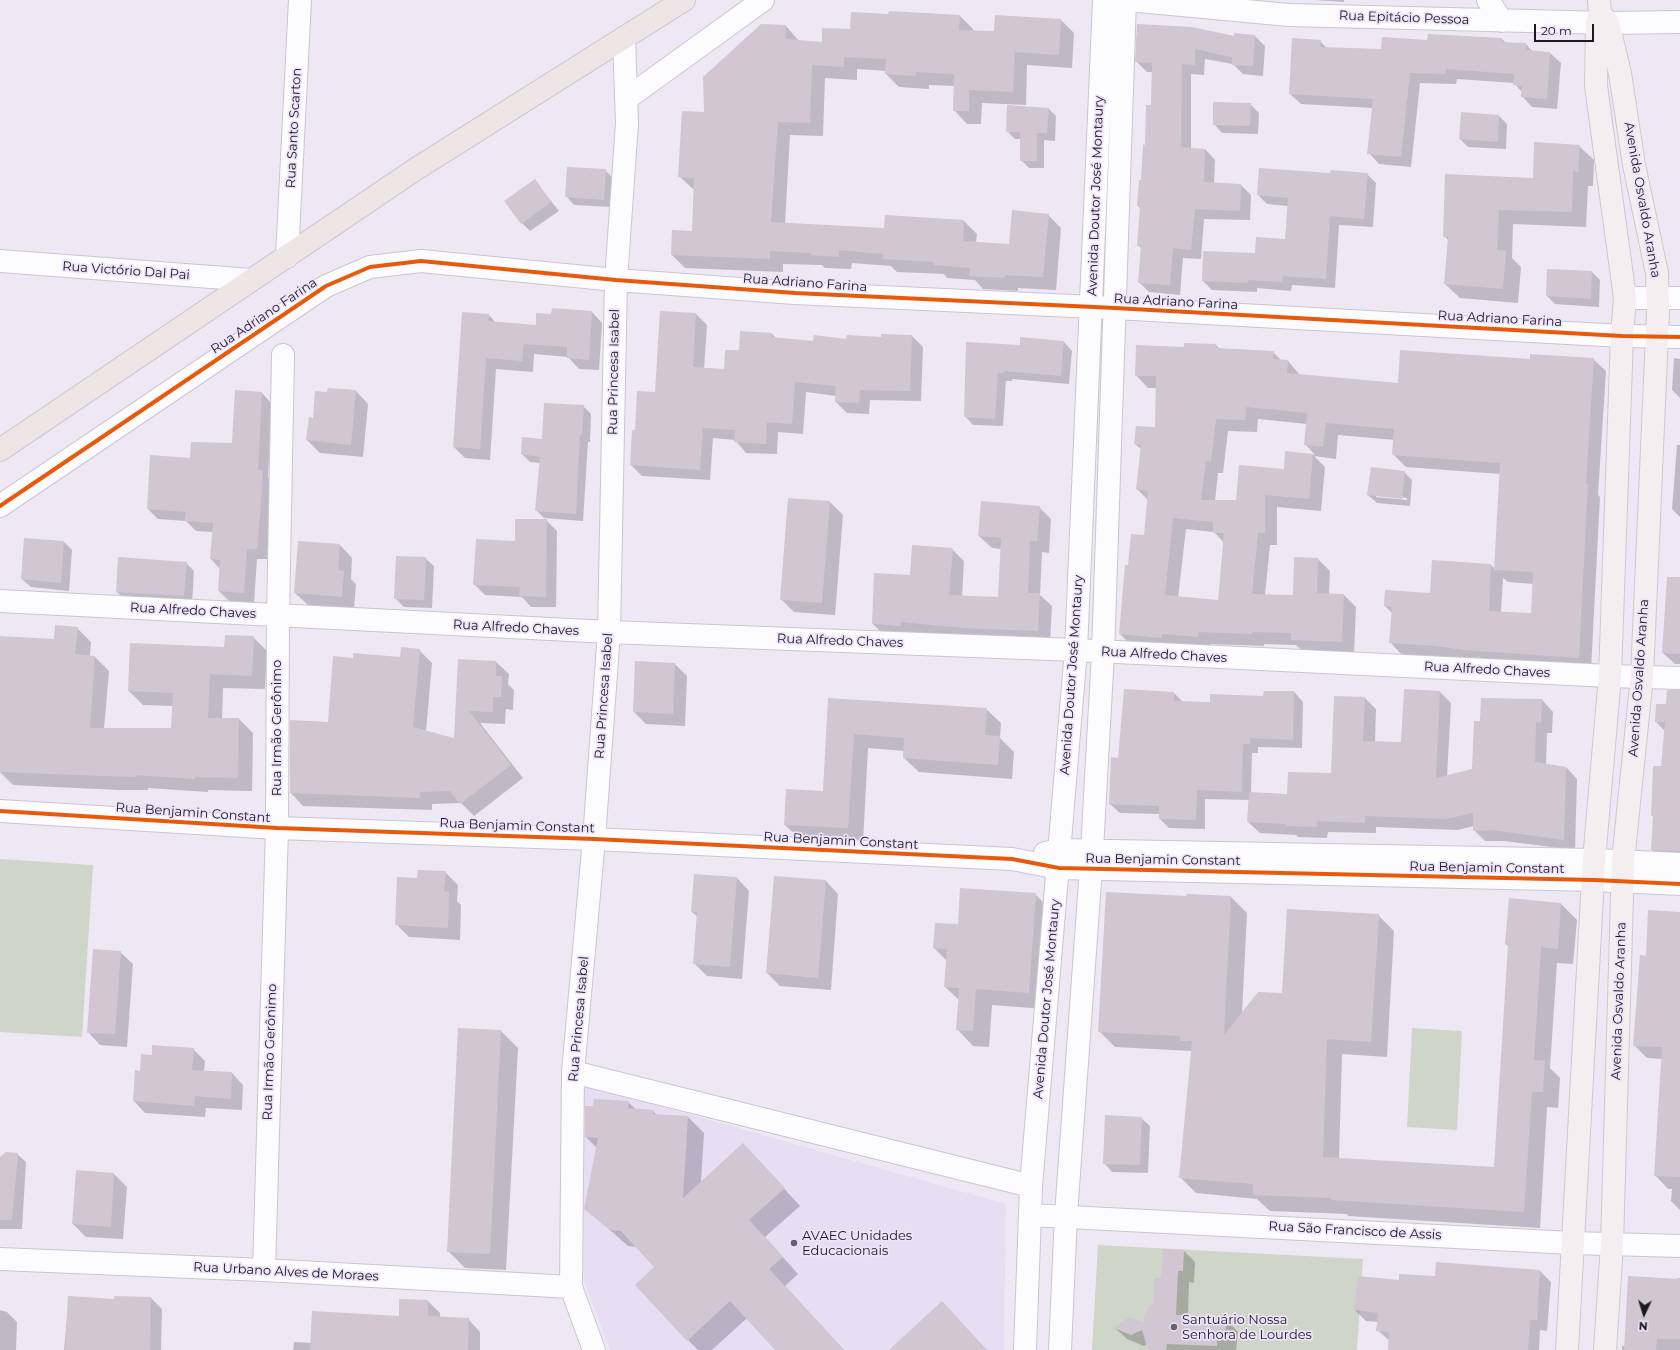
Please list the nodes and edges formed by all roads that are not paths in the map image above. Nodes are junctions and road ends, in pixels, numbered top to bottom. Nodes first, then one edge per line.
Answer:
1 (300, 0) edge
2 (684, 0) edge
3 (763, 0) edge
4 (1104, 0) edge
5 (1125, 0) edge
6 (1128, 0) edge
7 (1488, 0) edge
8 (1601, 15) edge
9 (1502, 21) junction
10 (1680, 22) edge
11 (624, 38) junction
12 (626, 99) junction
13 (287, 256) junction
14 (0, 262) edge
15 (252, 280) junction
16 (616, 280) junction
17 (1657, 297) junction
18 (1625, 298) junction
19 (1680, 298) edge
20 (1092, 308) junction
21 (1115, 308) junction
22 (1640, 336) junction
23 (1680, 338) edge
24 (283, 355) dead end
25 (0, 450) edge
26 (0, 506) edge
27 (0, 600) edge
28 (278, 616) junction
29 (608, 632) junction
30 (1076, 650) junction
31 (1103, 653) junction
32 (1610, 676) junction
33 (1642, 676) junction
34 (1680, 678) edge
35 (0, 811) edge
36 (277, 828) junction
37 (594, 839) junction
38 (1059, 859) junction
39 (1091, 859) junction
40 (1680, 864) edge
41 (1594, 870) junction
42 (1623, 871) junction
43 (1680, 884) edge
44 (573, 1072) junction
45 (1031, 1186) junction
46 (1030, 1215) junction
47 (1066, 1216) junction
48 (1572, 1242) junction
49 (1612, 1244) junction
50 (1680, 1246) edge
51 (0, 1259) edge
52 (264, 1270) junction
53 (571, 1287) junction
54 (594, 1350) edge
55 (1025, 1350) edge
56 (1060, 1350) edge
57 (1567, 1350) edge
58 (1605, 1350) edge

1 - 13 street, Rua Santo Scarton
2 - 11 highway
3 - 12 street
4 - 20 street, Avenida Doutor José Montaury
5 - 21 street, Avenida Doutor José Montaury
6 - 9 street, Rua Epitácio Pessoa
7 - 9 street
8 - 9 street, Rua Epitácio Pessoa
8 - 10 street, Rua Epitácio Pessoa
8 - 17 main road, Avenida Osvaldo Aranha
8 - 18 main road, Avenida Osvaldo Aranha
11 - 12 street, Rua Princesa Isabel
11 - 13 highway
12 - 16 street, Rua Princesa Isabel
13 - 15 highway
14 - 15 street, Rua Victório Dal Pai
15 - 25 highway
16 - 20 street, Rua Adriano Farina
16 - 26 street, Rua Adriano Farina
16 - 29 street, Rua Princesa Isabel
17 - 18 street
17 - 19 street
17 - 22 main road, Avenida Osvaldo Aranha
18 - 22 main road, Avenida Osvaldo Aranha
20 - 21 street, Rua Adriano Farina
20 - 30 street, Avenida Doutor José Montaury
21 - 22 street, Rua Adriano Farina
21 - 31 street, Avenida Doutor José Montaury
22 - 23 street, Rua Adriano Farina
22 - 32 main road, Avenida Osvaldo Aranha
22 - 33 main road, Avenida Osvaldo Aranha
24 - 28 street, Rua Irmão Gerônimo
27 - 28 street, Rua Alfredo Chaves
28 - 29 street, Rua Alfredo Chaves
28 - 36 street, Rua Irmão Gerônimo
29 - 30 street, Rua Alfredo Chaves
29 - 37 street, Rua Princesa Isabel
30 - 31 street, Rua Alfredo Chaves
30 - 38 street, Avenida Doutor José Montaury
31 - 32 street, Rua Alfredo Chaves
31 - 39 street, Avenida Doutor José Montaury
32 - 33 street, Rua Alfredo Chaves
32 - 41 main road, Avenida Osvaldo Aranha
33 - 34 street, Rua Alfredo Chaves
33 - 42 main road, Avenida Osvaldo Aranha
35 - 36 street, Rua Benjamin Constant
36 - 37 street, Rua Benjamin Constant
36 - 52 street, Rua Irmão Gerônimo
37 - 38 street, Rua Benjamin Constant
37 - 44 street, Rua Princesa Isabel
38 - 39 street, Rua Benjamin Constant
38 - 45 street, Avenida Doutor José Montaury
39 - 41 street, Rua Benjamin Constant
39 - 47 street, Avenida Doutor José Montaury
40 - 42 street, Rua Benjamin Constant
41 - 42 street, Rua Benjamin Constant
41 - 48 main road, Avenida Osvaldo Aranha
42 - 43 street, Rua Benjamin Constant
42 - 49 main road, Avenida Osvaldo Aranha
44 - 45 street
44 - 53 street, Rua Princesa Isabel
45 - 46 street, Avenida Doutor José Montaury
46 - 47 street, Rua São Francisco de Assis
46 - 55 street, Avenida Doutor José Montaury
47 - 48 street, Rua São Francisco de Assis
47 - 56 street, Avenida Doutor José Montaury
48 - 49 street, Rua São Francisco de Assis
48 - 57 main road, Avenida Osvaldo Aranha
49 - 50 street, Rua São Francisco de Assis
49 - 58 main road, Avenida Osvaldo Aranha
51 - 52 street, Rua Urbano Alves de Moraes
52 - 53 street, Rua Urbano Alves de Moraes
53 - 54 street, Rua Princesa Isabel

